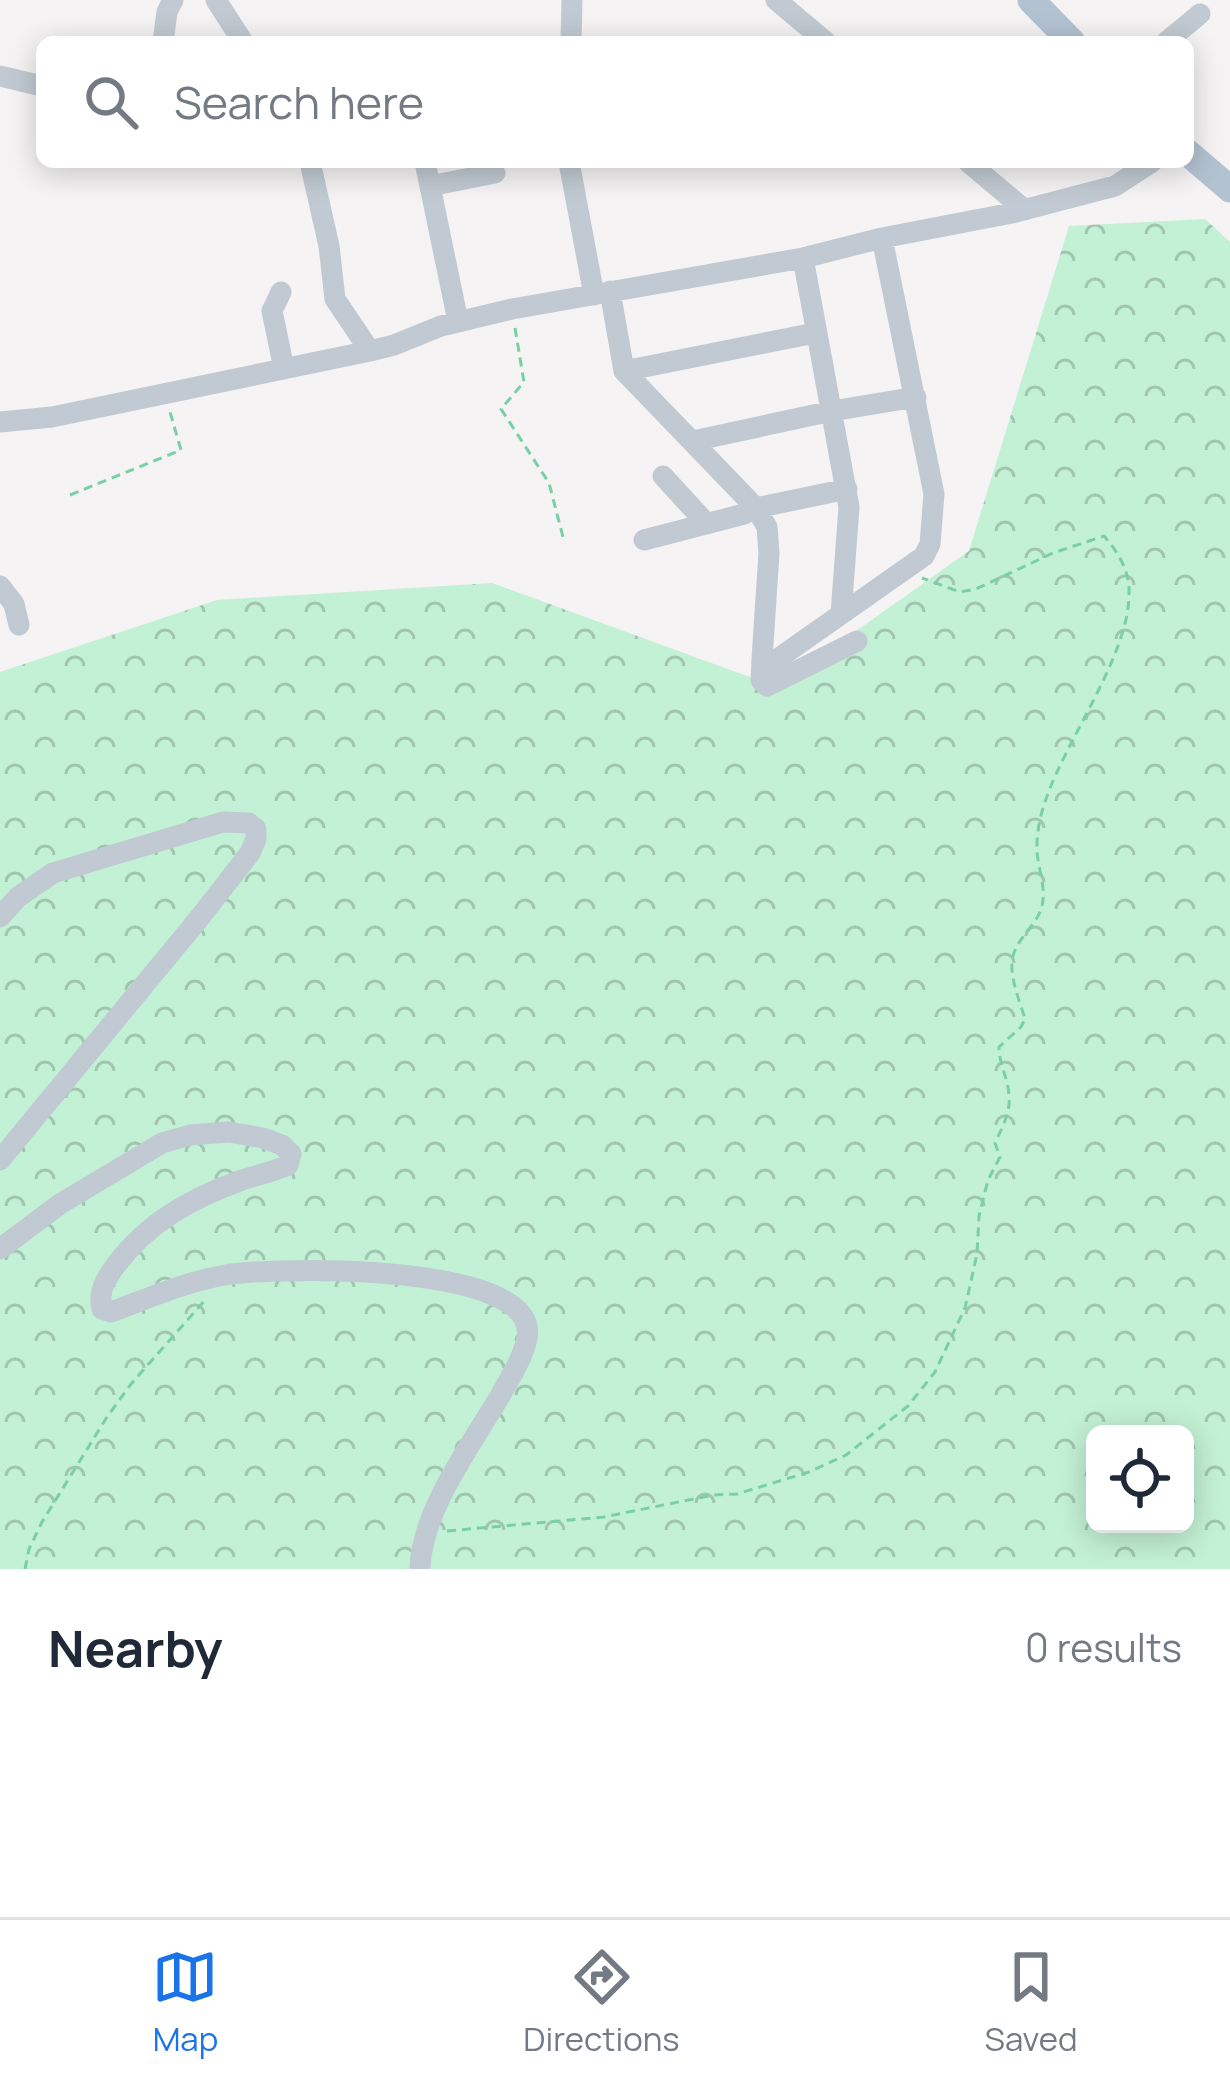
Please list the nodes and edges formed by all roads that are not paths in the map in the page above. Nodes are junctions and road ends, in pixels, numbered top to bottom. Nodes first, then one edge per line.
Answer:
1 (173, 0) edge
2 (216, 0) edge
3 (572, 0) edge
4 (776, 0) edge
5 (1031, 0) edge
6 (1200, 14) dead end
7 (164, 36) edge
8 (239, 36) edge
9 (571, 36) edge
10 (819, 36) edge
11 (1066, 36) edge
12 (1173, 36) edge
13 (0, 76) edge
14 (36, 85) edge
15 (1194, 158) edge
16 (311, 168) edge
17 (426, 168) edge
18 (570, 168) edge
19 (975, 168) edge
20 (1143, 168) edge
21 (495, 173) dead end
22 (430, 185) junction
23 (1230, 189) edge
24 (1025, 210) junction
25 (881, 238) junction
26 (802, 257) junction
27 (281, 292) dead end
28 (602, 293) junction
29 (458, 321) junction
30 (815, 333) junction
31 (370, 351) junction
32 (284, 369) junction
33 (624, 371) junction
34 (916, 397) junction
35 (832, 411) junction
36 (0, 422) edge
37 (692, 441) junction
38 (663, 476) dead end
39 (847, 490) junction
40 (756, 508) junction
41 (707, 524) junction
42 (644, 540) dead end
43 (0, 586) edge
44 (841, 614) junction
45 (20, 625) dead end
46 (857, 641) dead end
47 (762, 659) junction
48 (0, 917) edge
49 (0, 1160) edge
50 (0, 1249) edge
51 (419, 1569) edge

1 - 7 street
2 - 8 street
3 - 9 street
4 - 10 street
5 - 11 main road
6 - 12 street
13 - 14 street
15 - 23 main road
16 - 31 street
17 - 22 street
18 - 28 street
19 - 24 street
20 - 24 street
21 - 22 street
22 - 29 street
24 - 25 street
25 - 26 street
25 - 34 street
26 - 28 street
26 - 30 street
27 - 32 street
28 - 29 street
28 - 33 street
29 - 31 street
30 - 33 street
30 - 35 street
31 - 32 street
32 - 36 street
33 - 37 street
34 - 35 street
34 - 44 street
35 - 37 street
35 - 39 street
37 - 40 street
38 - 41 street
39 - 40 street
39 - 44 street
40 - 41 street
40 - 47 street
41 - 42 street
43 - 45 street
44 - 47 street
46 - 47 street
48 - 49 street
50 - 51 street

